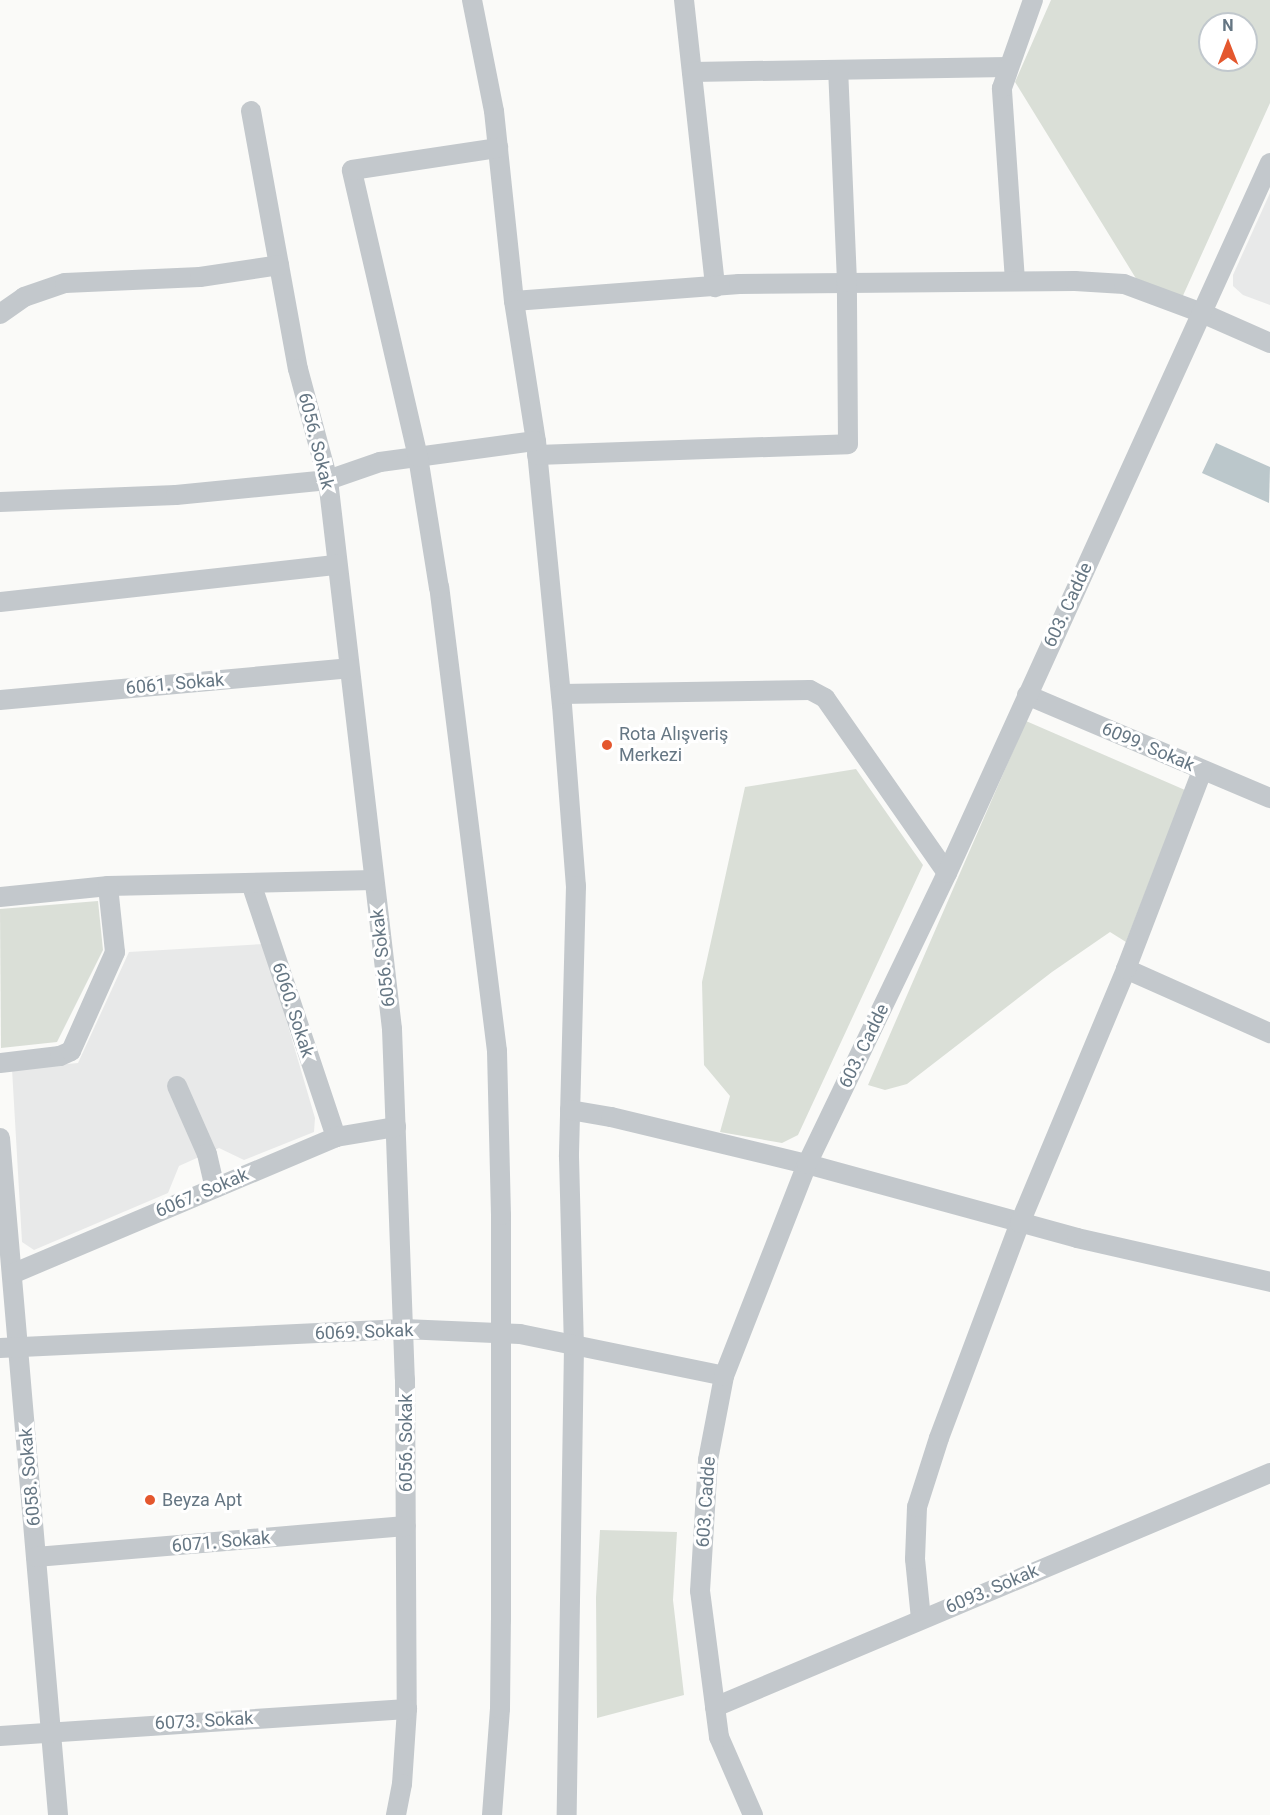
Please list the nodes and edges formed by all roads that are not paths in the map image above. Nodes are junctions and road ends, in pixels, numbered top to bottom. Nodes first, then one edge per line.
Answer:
1 (472, 0) edge
2 (684, 0) edge
3 (1033, 0) edge
4 (1008, 67) junction
5 (838, 70) junction
6 (692, 72) junction
7 (251, 111) dead end
8 (498, 148) junction
9 (1270, 163) edge
10 (279, 265) junction
11 (1015, 281) junction
12 (847, 282) junction
13 (715, 287) junction
14 (514, 302) junction
15 (1202, 313) junction
16 (0, 314) edge
17 (1270, 343) edge
18 (536, 448) junction
19 (418, 457) junction
20 (328, 480) junction
21 (0, 502) edge
22 (337, 565) junction
23 (0, 602) edge
24 (349, 668) junction
25 (561, 694) junction
26 (1027, 695) junction
27 (0, 700) edge
28 (1202, 771) junction
29 (1270, 798) edge
30 (947, 873) junction
31 (374, 880) junction
32 (251, 883) junction
33 (108, 886) junction
34 (0, 897) edge
35 (1126, 969) junction
36 (1270, 1033) edge
37 (0, 1063) edge
38 (177, 1086) dead end
39 (570, 1110) junction
40 (396, 1127) junction
41 (336, 1137) junction
42 (0, 1138) edge
43 (807, 1164) junction
44 (214, 1188) junction
45 (1020, 1223) junction
46 (12, 1275) junction
47 (1270, 1282) edge
48 (404, 1329) junction
49 (500, 1334) junction
50 (574, 1346) junction
51 (9, 1348) edge
52 (724, 1376) junction
53 (1270, 1473) edge
54 (406, 1526) junction
55 (36, 1557) junction
56 (921, 1619) junction
57 (715, 1707) junction
58 (407, 1709) junction
59 (51, 1731) junction
60 (0, 1736) edge
61 (58, 1815) edge
62 (396, 1815) edge
63 (492, 1815) edge
64 (567, 1815) edge
65 (753, 1815) edge

1 - 8 street
2 - 6 street
3 - 4 street
4 - 5 street
4 - 11 street
5 - 6 street
5 - 12 street
6 - 13 street
7 - 10 street, 6056. Sokak
8 - 14 street
8 - 19 street
9 - 15 street, 603. Cadde
10 - 16 street
10 - 20 street, 6056. Sokak
11 - 12 street
11 - 15 street
12 - 13 street
12 - 18 street
13 - 14 street
14 - 18 street
15 - 17 street
15 - 26 street, 603. Cadde
18 - 19 street
18 - 25 street
19 - 20 street
19 - 49 street
20 - 21 street
20 - 22 street, 6056. Sokak
22 - 23 street
22 - 24 street, 6056. Sokak
24 - 27 street, 6061. Sokak
24 - 31 street, 6056. Sokak
25 - 30 street
25 - 39 street
26 - 28 street, 6099. Sokak
26 - 30 street, 603. Cadde
28 - 29 street, 6099. Sokak
28 - 35 street
30 - 43 street, 603. Cadde
31 - 32 street
31 - 40 street, 6056. Sokak
32 - 33 street
32 - 41 street, 6060. Sokak
33 - 34 street
33 - 37 street
35 - 36 street
35 - 45 street
38 - 44 street
39 - 43 street
39 - 50 street
40 - 41 street, 6067. Sokak
40 - 48 street, 6056. Sokak
41 - 44 street, 6067. Sokak
42 - 46 street, 6058. Sokak
43 - 45 street
43 - 52 street, 603. Cadde
44 - 46 street, 6067. Sokak
45 - 47 street
45 - 56 street
46 - 51 street, 6058. Sokak
48 - 49 street, 6069. Sokak
48 - 51 street, 6069. Sokak
48 - 54 street, 6056. Sokak
49 - 50 street, 6069. Sokak
49 - 63 street
50 - 52 street, 6069. Sokak
50 - 64 street
51 - 55 street, 6058. Sokak
52 - 57 street, 603. Cadde
53 - 56 street, 6093. Sokak
54 - 55 street, 6071. Sokak
54 - 58 street, 6056. Sokak
55 - 59 street, 6058. Sokak
56 - 57 street, 6093. Sokak
57 - 65 street, 603. Cadde
58 - 59 street, 6073. Sokak
58 - 62 street, 6056. Sokak
59 - 60 street, 6073. Sokak
59 - 61 street, 6058. Sokak

